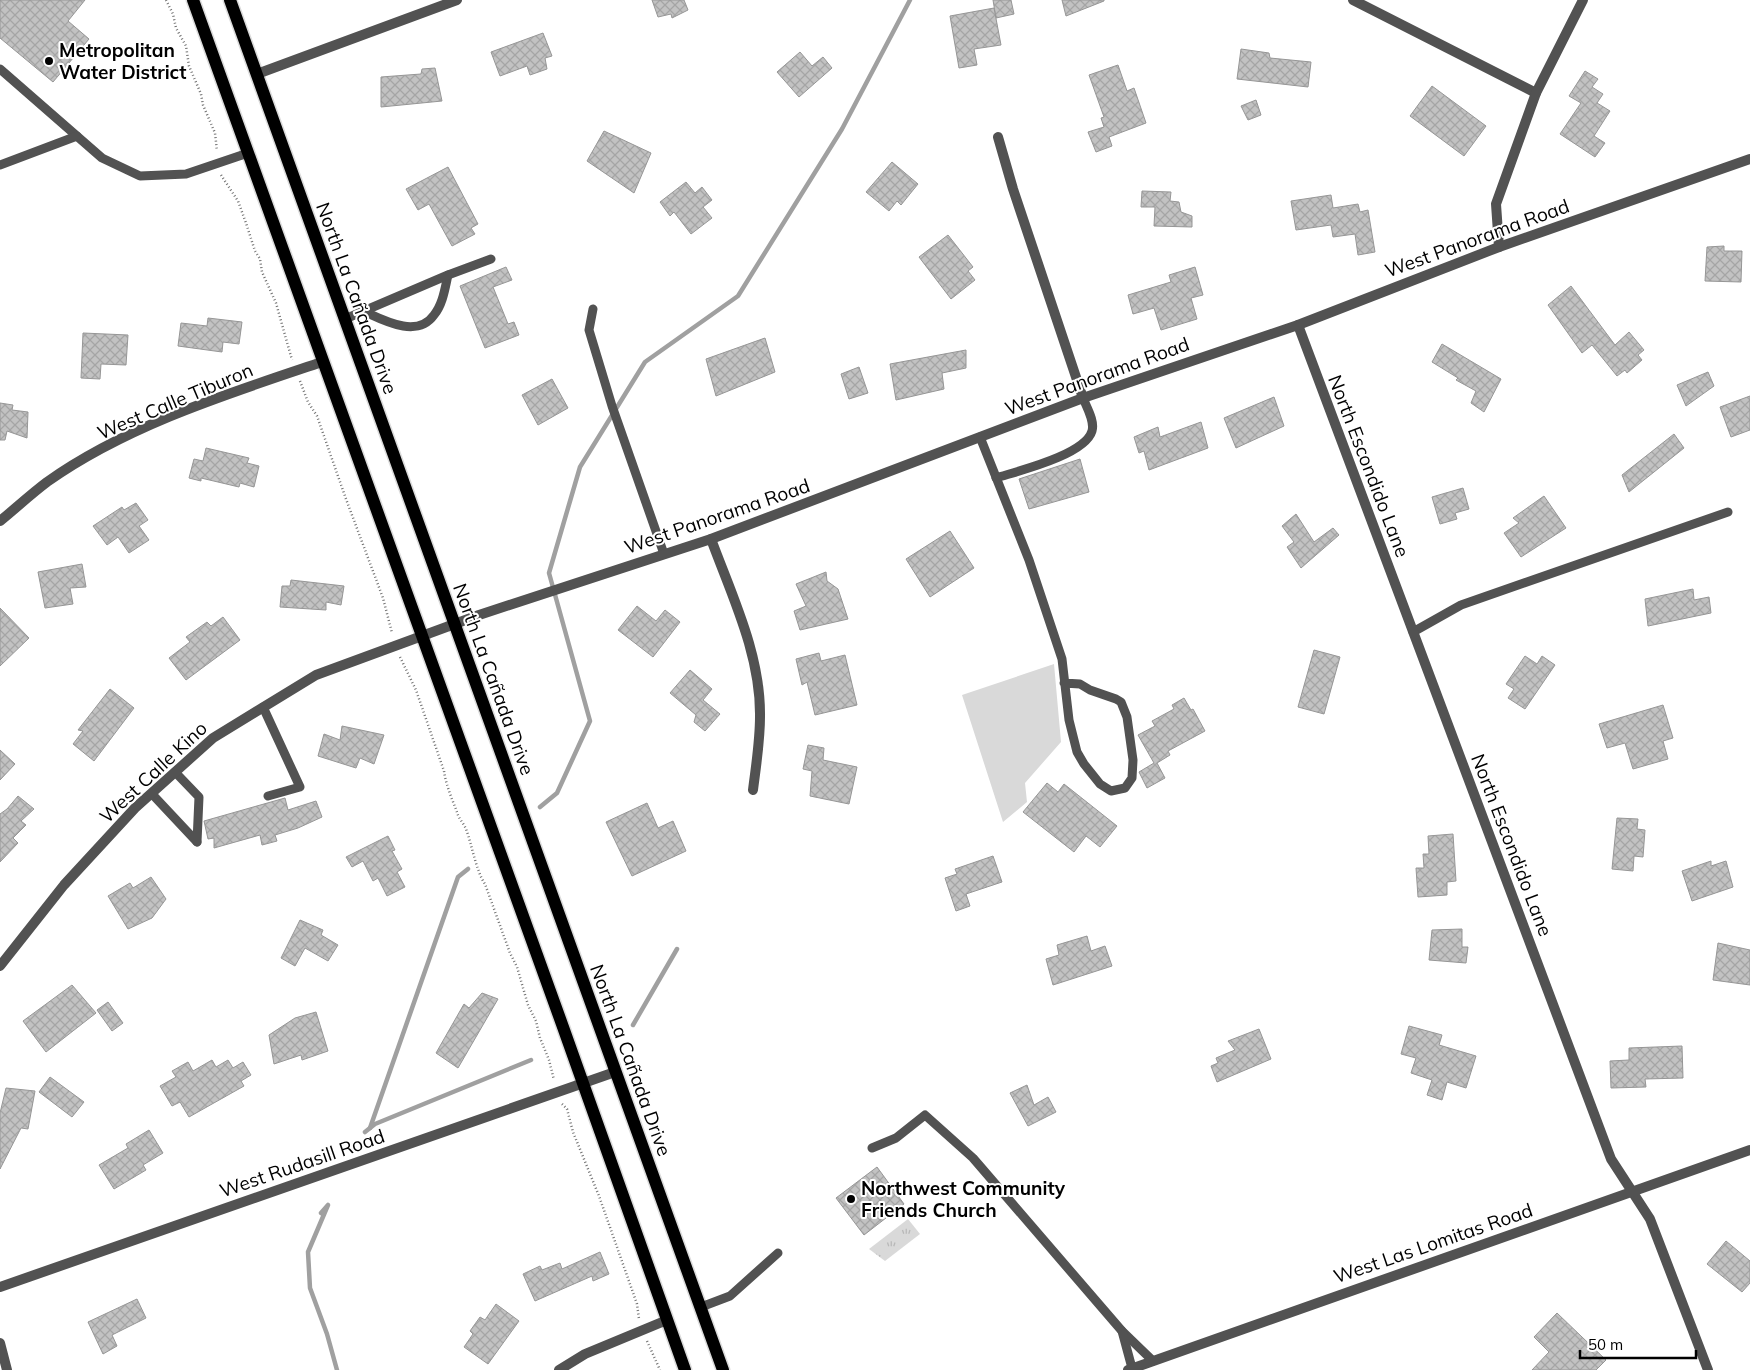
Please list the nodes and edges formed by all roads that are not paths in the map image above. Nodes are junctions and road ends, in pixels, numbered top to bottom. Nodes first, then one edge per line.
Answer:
1 (193, 0) edge
2 (230, 0) edge
3 (457, 0) edge
4 (1354, 0) edge
5 (1583, 0) edge
6 (0, 69) edge
7 (257, 74) junction
8 (1536, 93) junction
9 (78, 136) junction
10 (998, 137) dead end
11 (248, 152) junction
12 (1750, 159) edge
13 (0, 165) edge
14 (1500, 247) junction
15 (492, 259) dead end
16 (448, 275) junction
17 (593, 309) dead end
18 (363, 311) junction
19 (345, 319) junction
20 (1298, 324) junction
21 (322, 362) junction
22 (1083, 398) junction
23 (980, 437) junction
24 (996, 478) junction
25 (1728, 512) dead end
26 (0, 521) edge
27 (711, 539) junction
28 (664, 554) junction
29 (454, 623) junction
30 (1413, 632) junction
31 (421, 635) junction
32 (1064, 683) junction
33 (262, 707) junction
34 (175, 772) junction
35 (753, 790) dead end
36 (152, 794) junction
37 (268, 796) dead end
38 (0, 966) edge
39 (615, 1072) junction
40 (583, 1083) junction
41 (872, 1148) dead end
42 (1750, 1150) edge
43 (1634, 1192) junction
44 (778, 1253) dead end
45 (0, 1288) edge
46 (700, 1307) junction
47 (667, 1320) junction
48 (1122, 1330) junction
49 (0, 1343) edge
50 (1153, 1361) junction
51 (1130, 1369) edge
52 (8, 1370) edge
53 (558, 1370) edge
54 (685, 1370) edge
55 (723, 1370) edge
56 (1708, 1370) edge

1 - 11 main road
2 - 7 main road, North La Cañada Drive
3 - 7 street
4 - 8 street
5 - 8 street
6 - 9 lane
7 - 19 main road, North La Cañada Drive
8 - 14 street
9 - 11 lane
9 - 13 lane
10 - 22 street
11 - 21 main road
12 - 14 street, West Panorama Road
14 - 20 street, West Panorama Road
15 - 16 lane
16 - 18 lane
16 - 18 lane
17 - 28 lane
18 - 19 lane
19 - 29 main road, North La Cañada Drive
20 - 22 street, West Panorama Road
20 - 30 street, North Escondido Lane
21 - 26 street, West Calle Tiburon
21 - 31 main road
22 - 23 street, West Panorama Road
22 - 24 lane
23 - 24 lane
23 - 27 street, West Panorama Road
24 - 32 lane
25 - 30 lane
27 - 28 street, West Panorama Road
27 - 35 street
28 - 29 street, West Panorama Road
29 - 31 street, West Calle Kino
29 - 39 main road, North La Cañada Drive
30 - 43 street, North Escondido Lane
31 - 33 street, West Calle Kino
31 - 40 main road
32 - 32 lane
33 - 34 street, West Calle Kino
33 - 37 lane
34 - 36 street, West Calle Kino
34 - 36 lane
36 - 38 street, West Calle Kino
39 - 40 street, West Rudasill Road
39 - 46 main road, North La Cañada Drive
40 - 45 street, West Rudasill Road
40 - 47 main road
41 - 48 lane
42 - 43 street, West Las Lomitas Road
43 - 50 street, West Las Lomitas Road
43 - 56 street, North Escondido Lane
44 - 46 lane
46 - 55 main road, North La Cañada Drive
47 - 53 street
47 - 54 main road
48 - 50 lane
48 - 51 lane
49 - 52 street
50 - 51 street, West Las Lomitas Road

